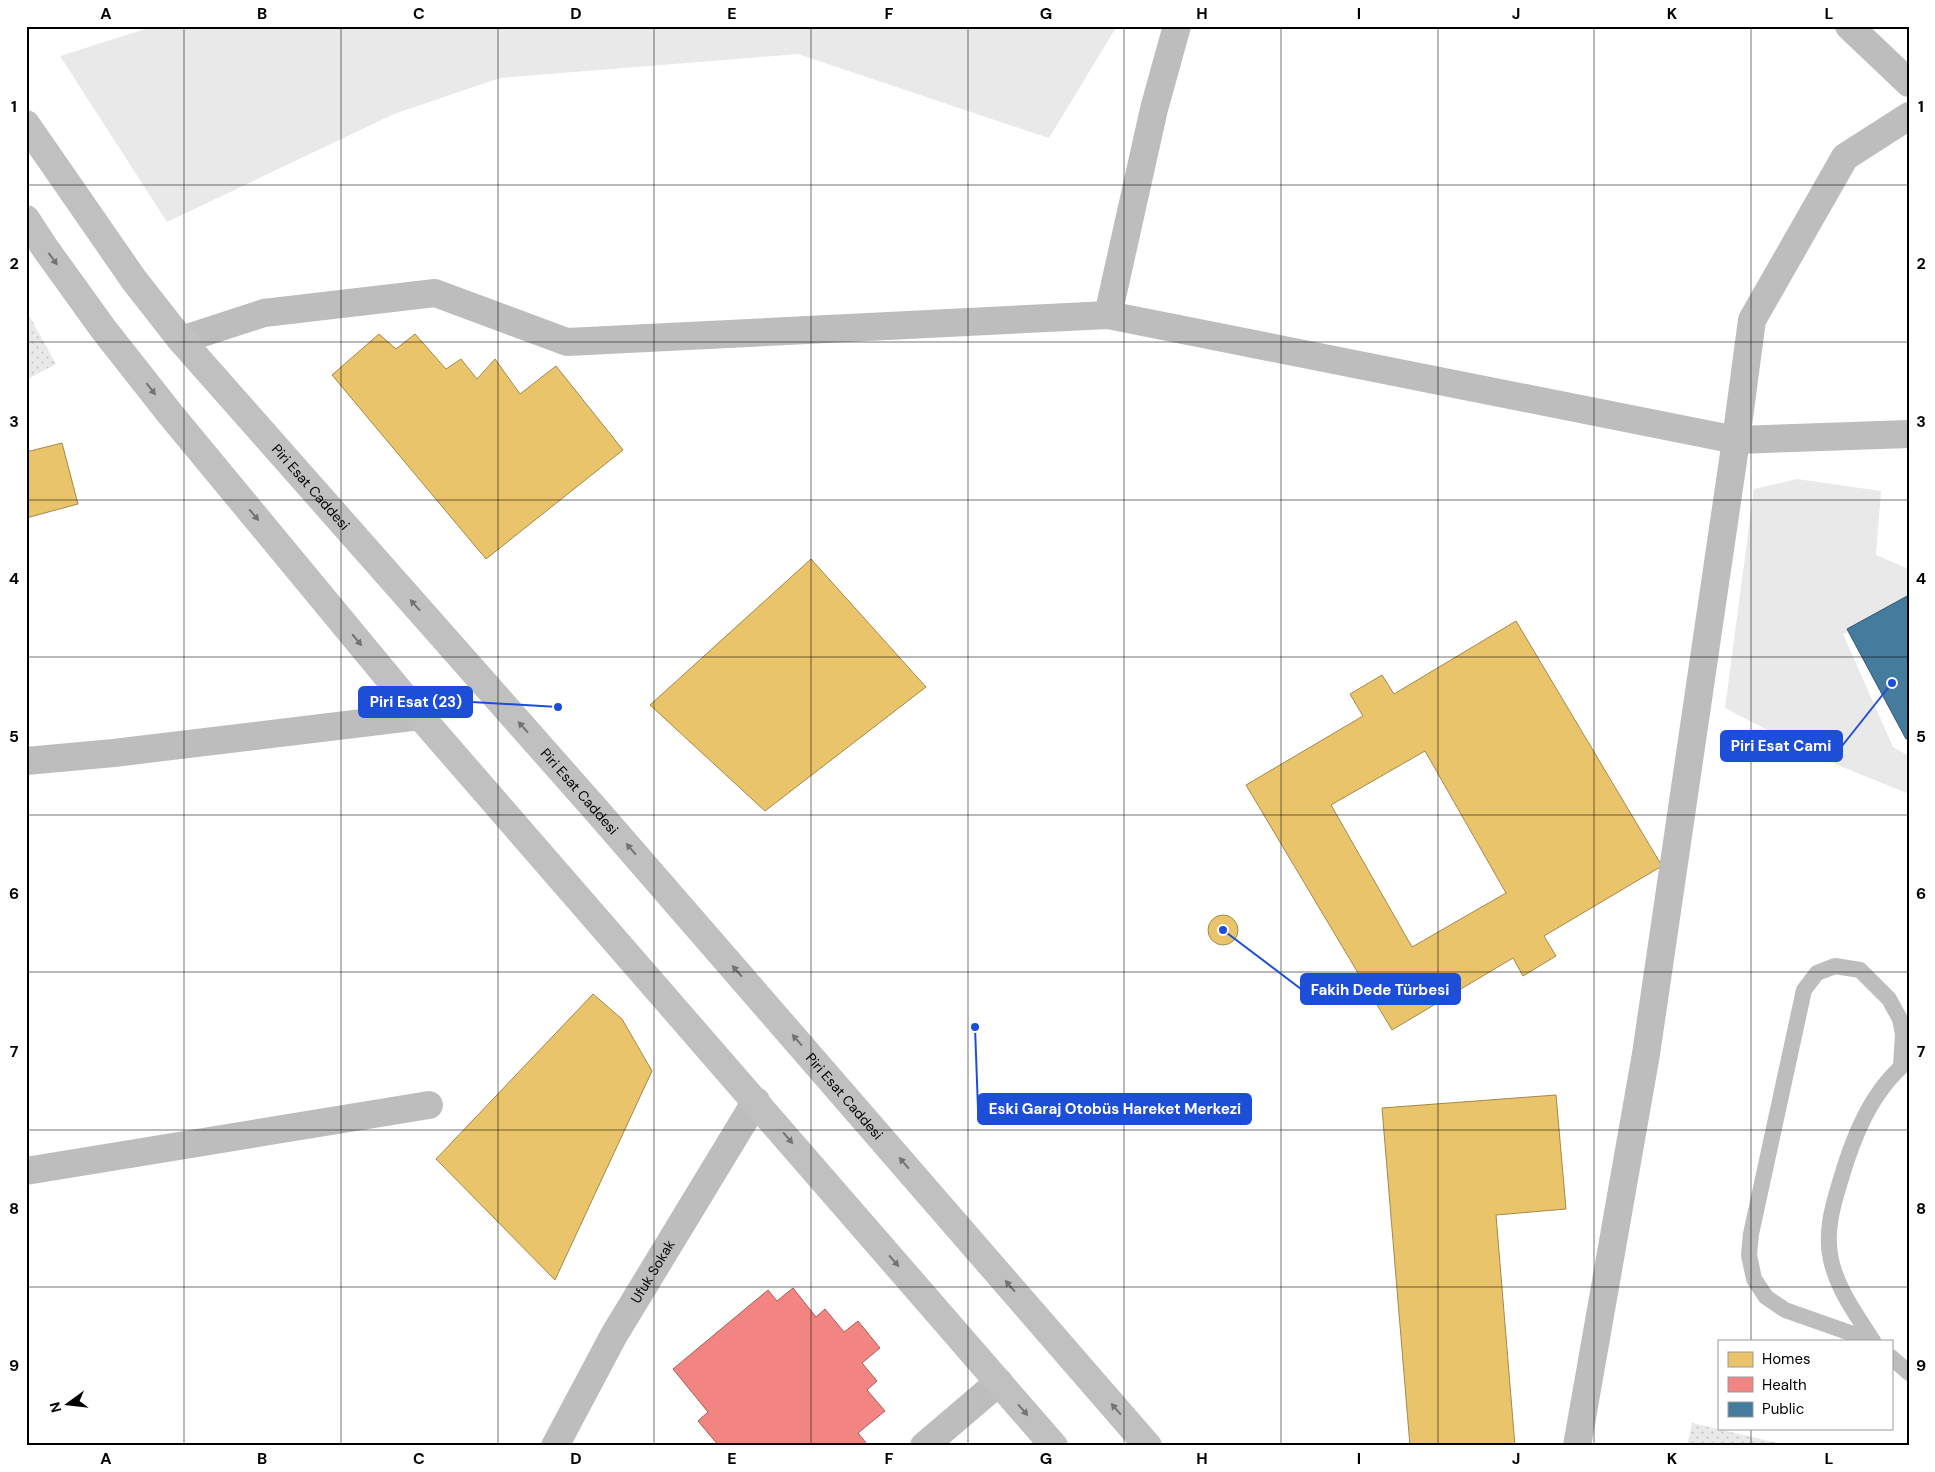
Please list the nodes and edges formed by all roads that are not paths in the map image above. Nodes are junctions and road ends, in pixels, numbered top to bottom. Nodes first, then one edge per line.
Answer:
1 (1177, 26) edge
2 (1849, 26) edge
3 (1909, 82) edge
4 (1909, 116) edge
5 (26, 124) edge
6 (26, 218) edge
7 (1108, 315) junction
8 (181, 340) junction
9 (1909, 434) edge
10 (1736, 440) junction
11 (420, 716) junction
12 (26, 761) edge
13 (1905, 1064) edge
14 (756, 1101) junction
15 (428, 1105) dead end
16 (26, 1172) edge
17 (1870, 1340) edge
18 (1872, 1340) edge
19 (1892, 1358) edge
20 (1909, 1373) edge
21 (999, 1382) junction
22 (555, 1446) edge
23 (924, 1446) edge
24 (1054, 1446) edge
25 (1148, 1446) edge
26 (1577, 1446) edge

1 - 7 street
2 - 3 street
4 - 10 street
5 - 8 main road, Piri Esat Caddesi
6 -> 11 main road
7 - 8 street
7 - 10 street
25 -> 8 main road, Piri Esat Caddesi
9 - 10 street
10 - 26 street
11 - 12 street
11 - 14 main road
13 - 17 lane
13 - 18 lane
14 -> 21 main road
14 - 22 street, Ufuk Sokak
15 - 16 street
19 - 20 lane
21 - 23 street
21 -> 24 main road

